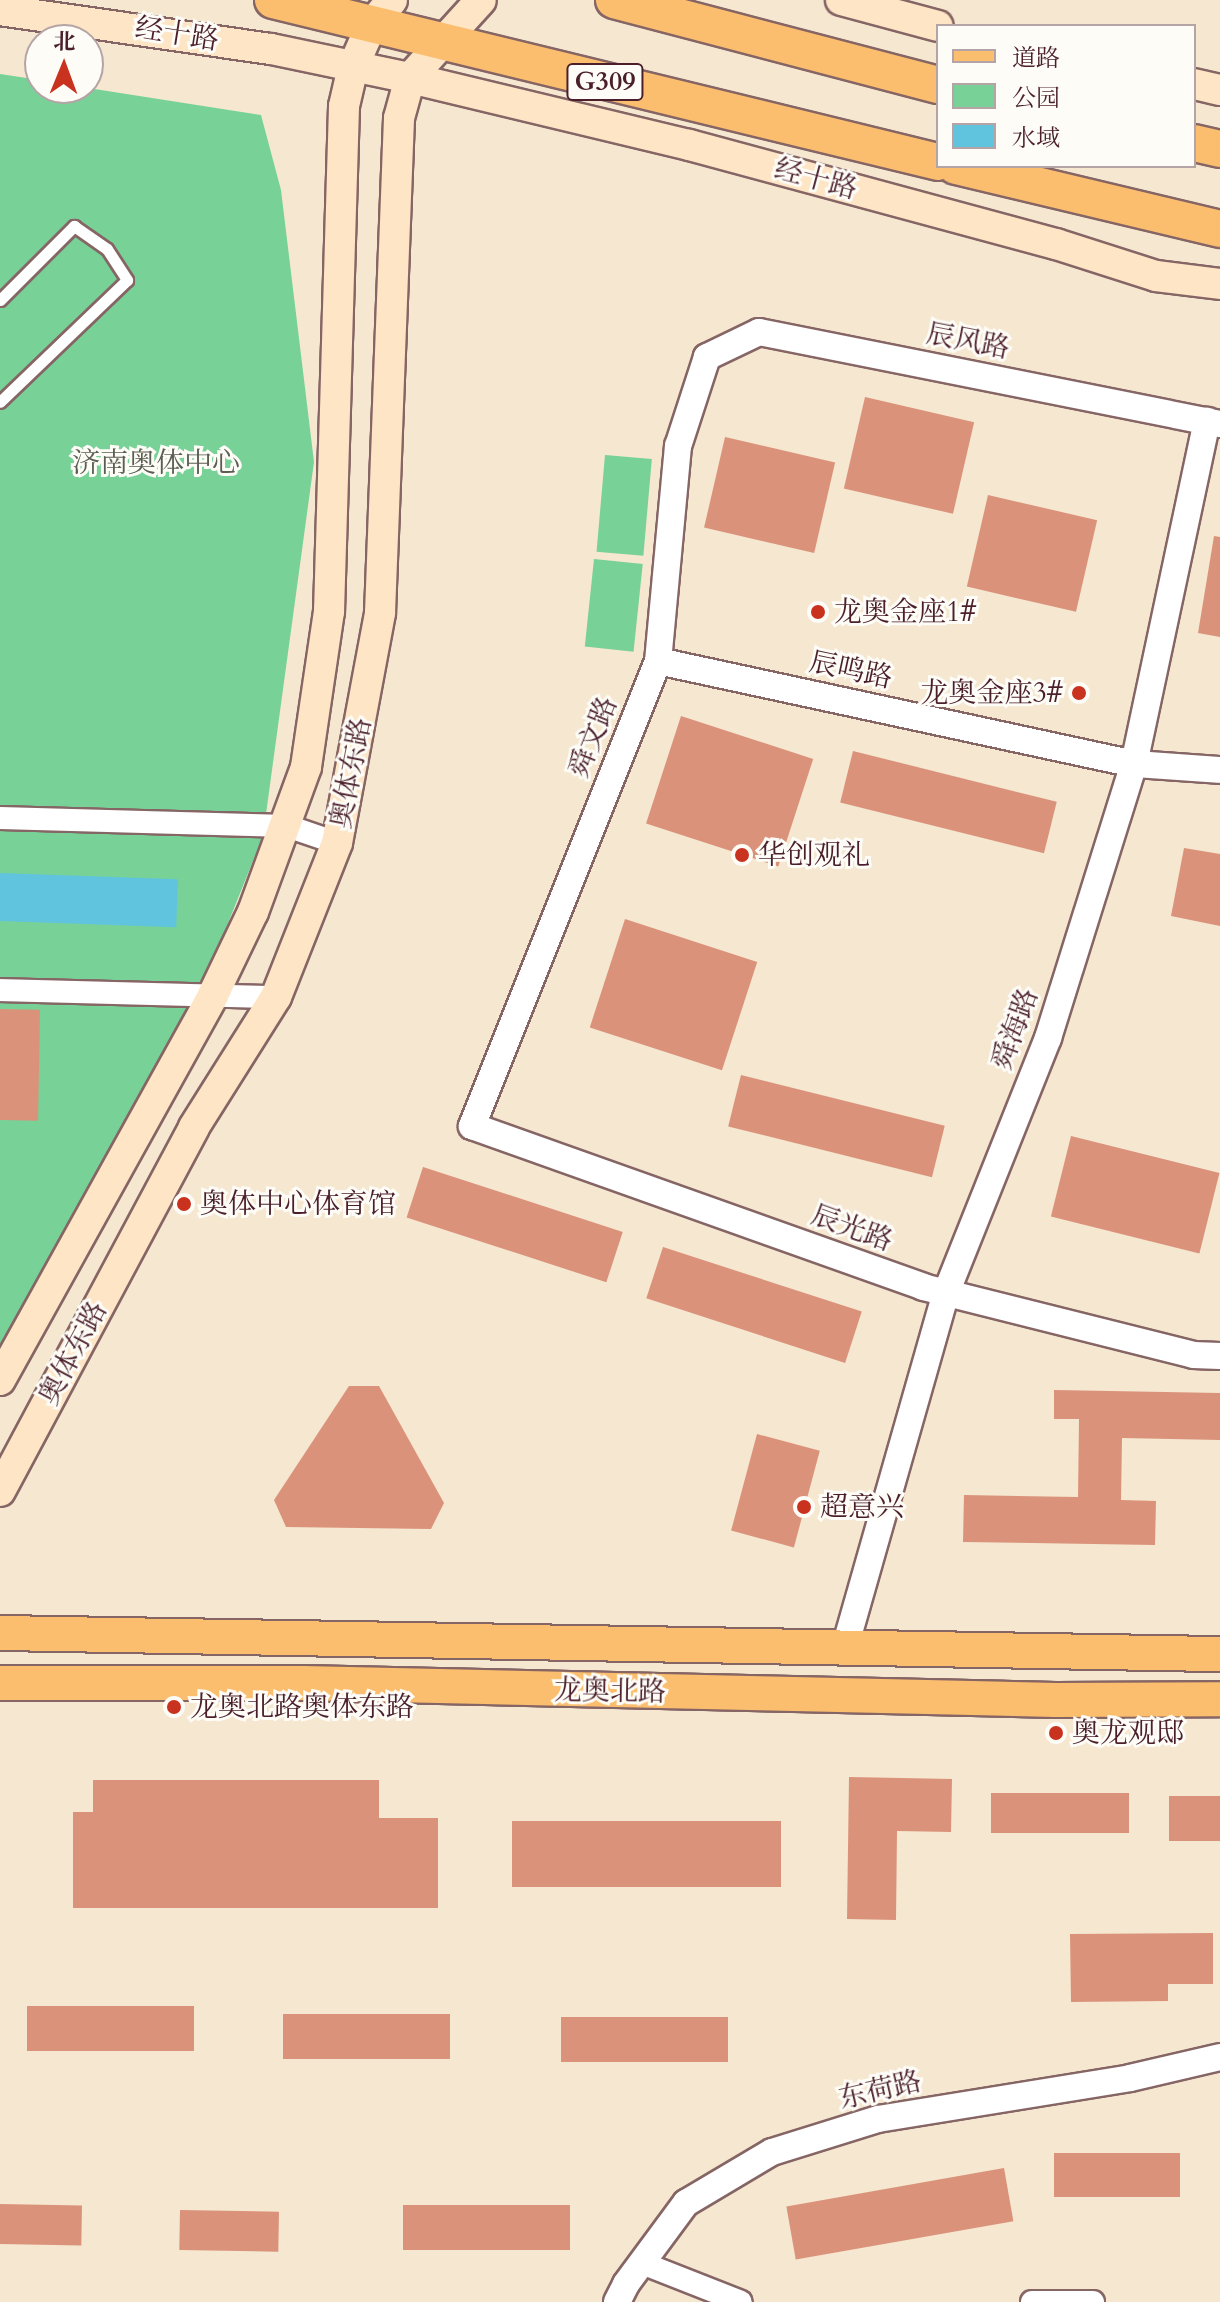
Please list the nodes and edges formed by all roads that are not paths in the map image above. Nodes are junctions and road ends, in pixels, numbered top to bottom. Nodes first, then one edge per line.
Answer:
1 (273, 0) edge
2 (481, 0) edge
3 (614, 0) edge
4 (841, 0) edge
5 (0, 10) edge
6 (382, 12) edge
7 (936, 25) edge
8 (442, 42) junction
9 (353, 67) junction
10 (410, 78) junction
11 (936, 84) edge
12 (1196, 84) edge
13 (1220, 90) edge
14 (1196, 143) edge
15 (1220, 149) edge
16 (936, 162) edge
17 (964, 168) edge
18 (1220, 229) edge
19 (1220, 284) edge
20 (0, 300) edge
21 (707, 357) joint
22 (0, 402) edge
23 (1214, 423) edge
24 (658, 661) junction
25 (1134, 764) junction
26 (1220, 770) edge
27 (0, 818) edge
28 (287, 826) junction
29 (337, 843) junction
30 (0, 990) edge
31 (213, 995) junction
32 (276, 997) junction
33 (472, 1126) joint
34 (946, 1293) junction
35 (1220, 1356) edge
36 (0, 1380) edge
37 (0, 1491) edge
38 (0, 1633) edge
39 (845, 1647) junction
40 (1220, 1654) edge
41 (0, 1683) edge
42 (1220, 1699) edge
43 (1220, 2057) edge
44 (642, 2263) junction
45 (617, 2302) edge
46 (741, 2302) edge
47 (1032, 2302) edge
48 (1093, 2302) edge

1 - 6 highway, 经十路 / G309
2 - 8 main road, 奥体东路
3 - 11 highway
4 - 7 main road
5 - 9 main road, 经十路
6 - 8 highway, 经十路 / G309
6 - 9 main road
8 - 10 main road, 奥体东路
8 - 16 highway, 经十路 / G309
9 - 10 main road, 经十路
9 - 28 main road
10 - 19 main road, 经十路
10 - 29 main road, 奥体东路
12 - 13 main road
14 - 15 highway
17 - 18 highway
20 - 22 lane
21 - 23 street, 辰风路
21 - 24 street, 舜文路
23 - 25 street, 舜海路
24 - 25 street, 辰鸣路
24 - 33 street, 舜文路
25 - 26 street, 辰鸣路
25 - 34 street, 舜海路
27 - 28 street
28 - 29 street
28 - 31 main road
29 - 32 main road, 奥体东路
30 - 31 street
31 - 32 street
31 - 36 main road
32 - 37 main road, 奥体东路
33 - 34 street, 辰光路
34 - 35 street, 辰光路
34 - 39 street, 舜海路
38 - 39 main road, 龙奥北路
39 - 40 main road, 龙奥北路
41 - 42 main road, 龙奥北路
43 - 44 street, 东荷路
44 - 45 street, 东荷路
44 - 46 street
47 - 48 street

